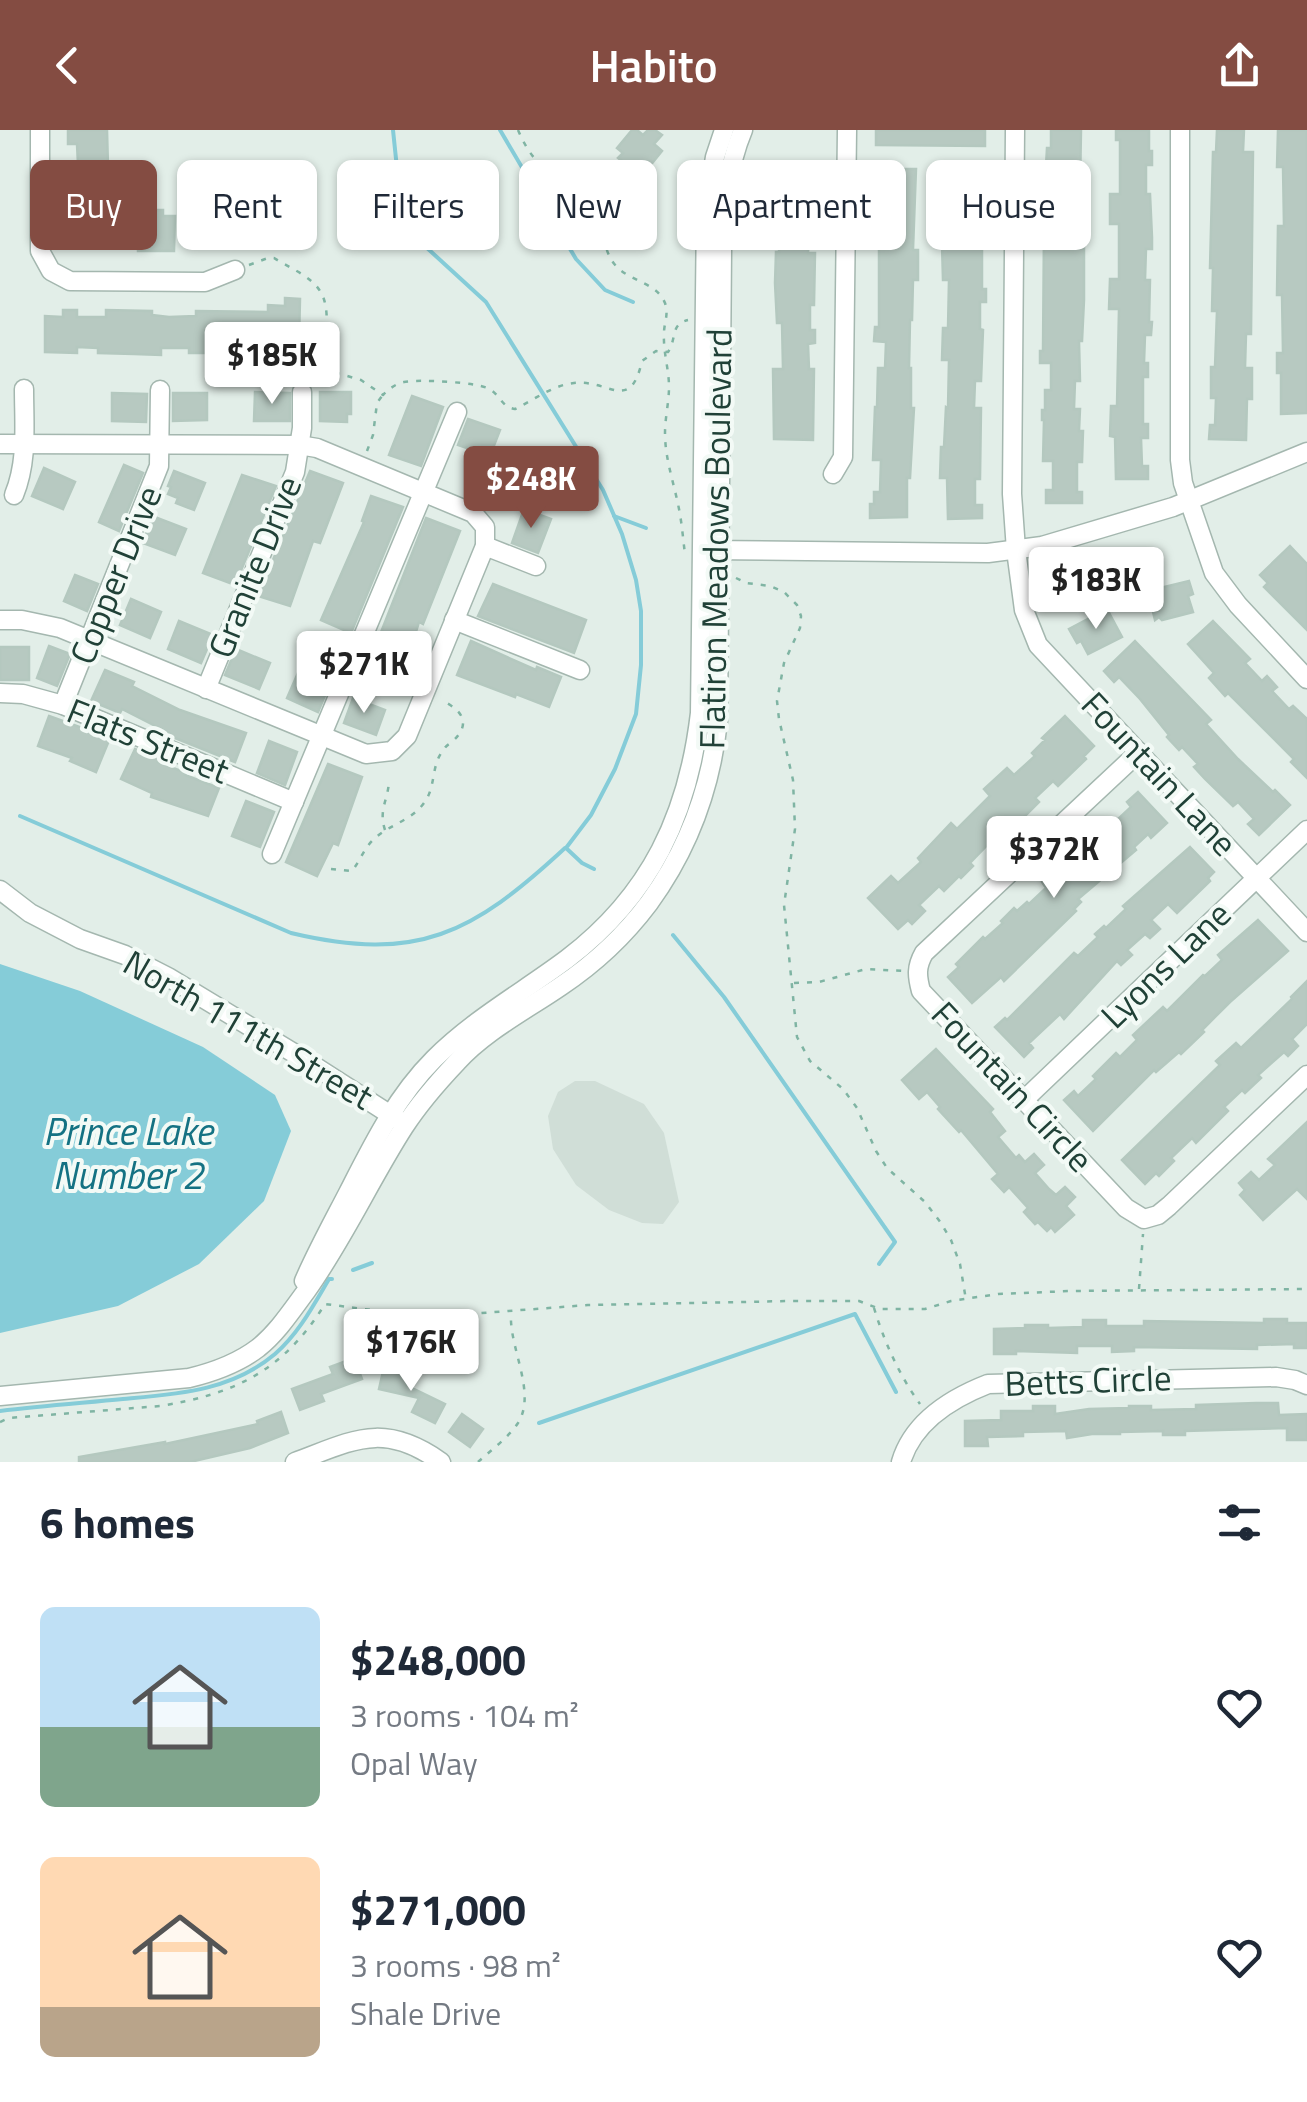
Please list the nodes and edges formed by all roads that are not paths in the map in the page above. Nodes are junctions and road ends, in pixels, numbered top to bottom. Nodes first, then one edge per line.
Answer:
1 (40, 130) edge
2 (847, 130) edge
3 (1016, 130) edge
4 (1180, 130) edge
5 (729, 133) edge
6 (236, 270) dead end
7 (24, 389) dead end
8 (160, 390) dead end
9 (302, 392) dead end
10 (457, 412) dead end
11 (0, 444) edge
12 (24, 444) junction
13 (160, 444) junction
14 (300, 445) junction
15 (1307, 452) edge
16 (833, 474) dead end
17 (424, 493) junction
18 (14, 494) dead end
19 (1190, 501) junction
20 (485, 546) junction
21 (1016, 550) junction
22 (703, 552) junction
23 (536, 566) dead end
24 (0, 620) edge
25 (454, 620) junction
26 (89, 641) junction
27 (580, 670) dead end
28 (1307, 679) edge
29 (206, 688) junction
30 (0, 693) edge
31 (62, 705) junction
32 (322, 737) junction
33 (1138, 752) junction
34 (294, 802) junction
35 (1307, 830) edge
36 (272, 854) dead end
37 (1257, 878) junction
38 (0, 890) edge
39 (1307, 932) edge
40 (1307, 1074) edge
41 (1024, 1100) junction
42 (398, 1120) junction
43 (1307, 1385) edge
44 (0, 1396) edge
45 (295, 1462) edge
46 (440, 1462) edge
47 (901, 1462) edge

1 - 6 street
2 - 16 street
3 - 21 street, Fountain Lane
4 - 19 street
5 - 22 street, Flatiron Meadows Boulevard
7 - 12 street
8 - 13 street, Copper Drive
9 - 14 street, Granite Drive
10 - 17 street
11 - 12 street
12 - 13 street
12 - 18 street
13 - 14 street
13 - 26 street, Copper Drive
14 - 17 street
14 - 29 street, Granite Drive
15 - 19 street
17 - 20 street
17 - 32 street
19 - 21 street
19 - 28 street
20 - 23 street
20 - 25 street
21 - 22 street
21 - 33 street, Fountain Lane
22 - 42 street, Flatiron Meadows Boulevard
24 - 26 street
25 - 27 street
25 - 32 street
26 - 29 street
26 - 31 street, Copper Drive
29 - 32 street
30 - 31 street, Flats Street
31 - 34 street, Flats Street
32 - 34 street
33 - 37 street, Fountain Lane
33 - 41 street, Fountain Circle
34 - 36 street
35 - 37 street, Lyons Lane
37 - 39 street, Fountain Lane
37 - 41 street, Lyons Lane
38 - 42 street, North 111th Street
40 - 41 street, Fountain Circle
42 - 44 street, North 111th Street
43 - 47 street, Betts Circle
45 - 46 street

